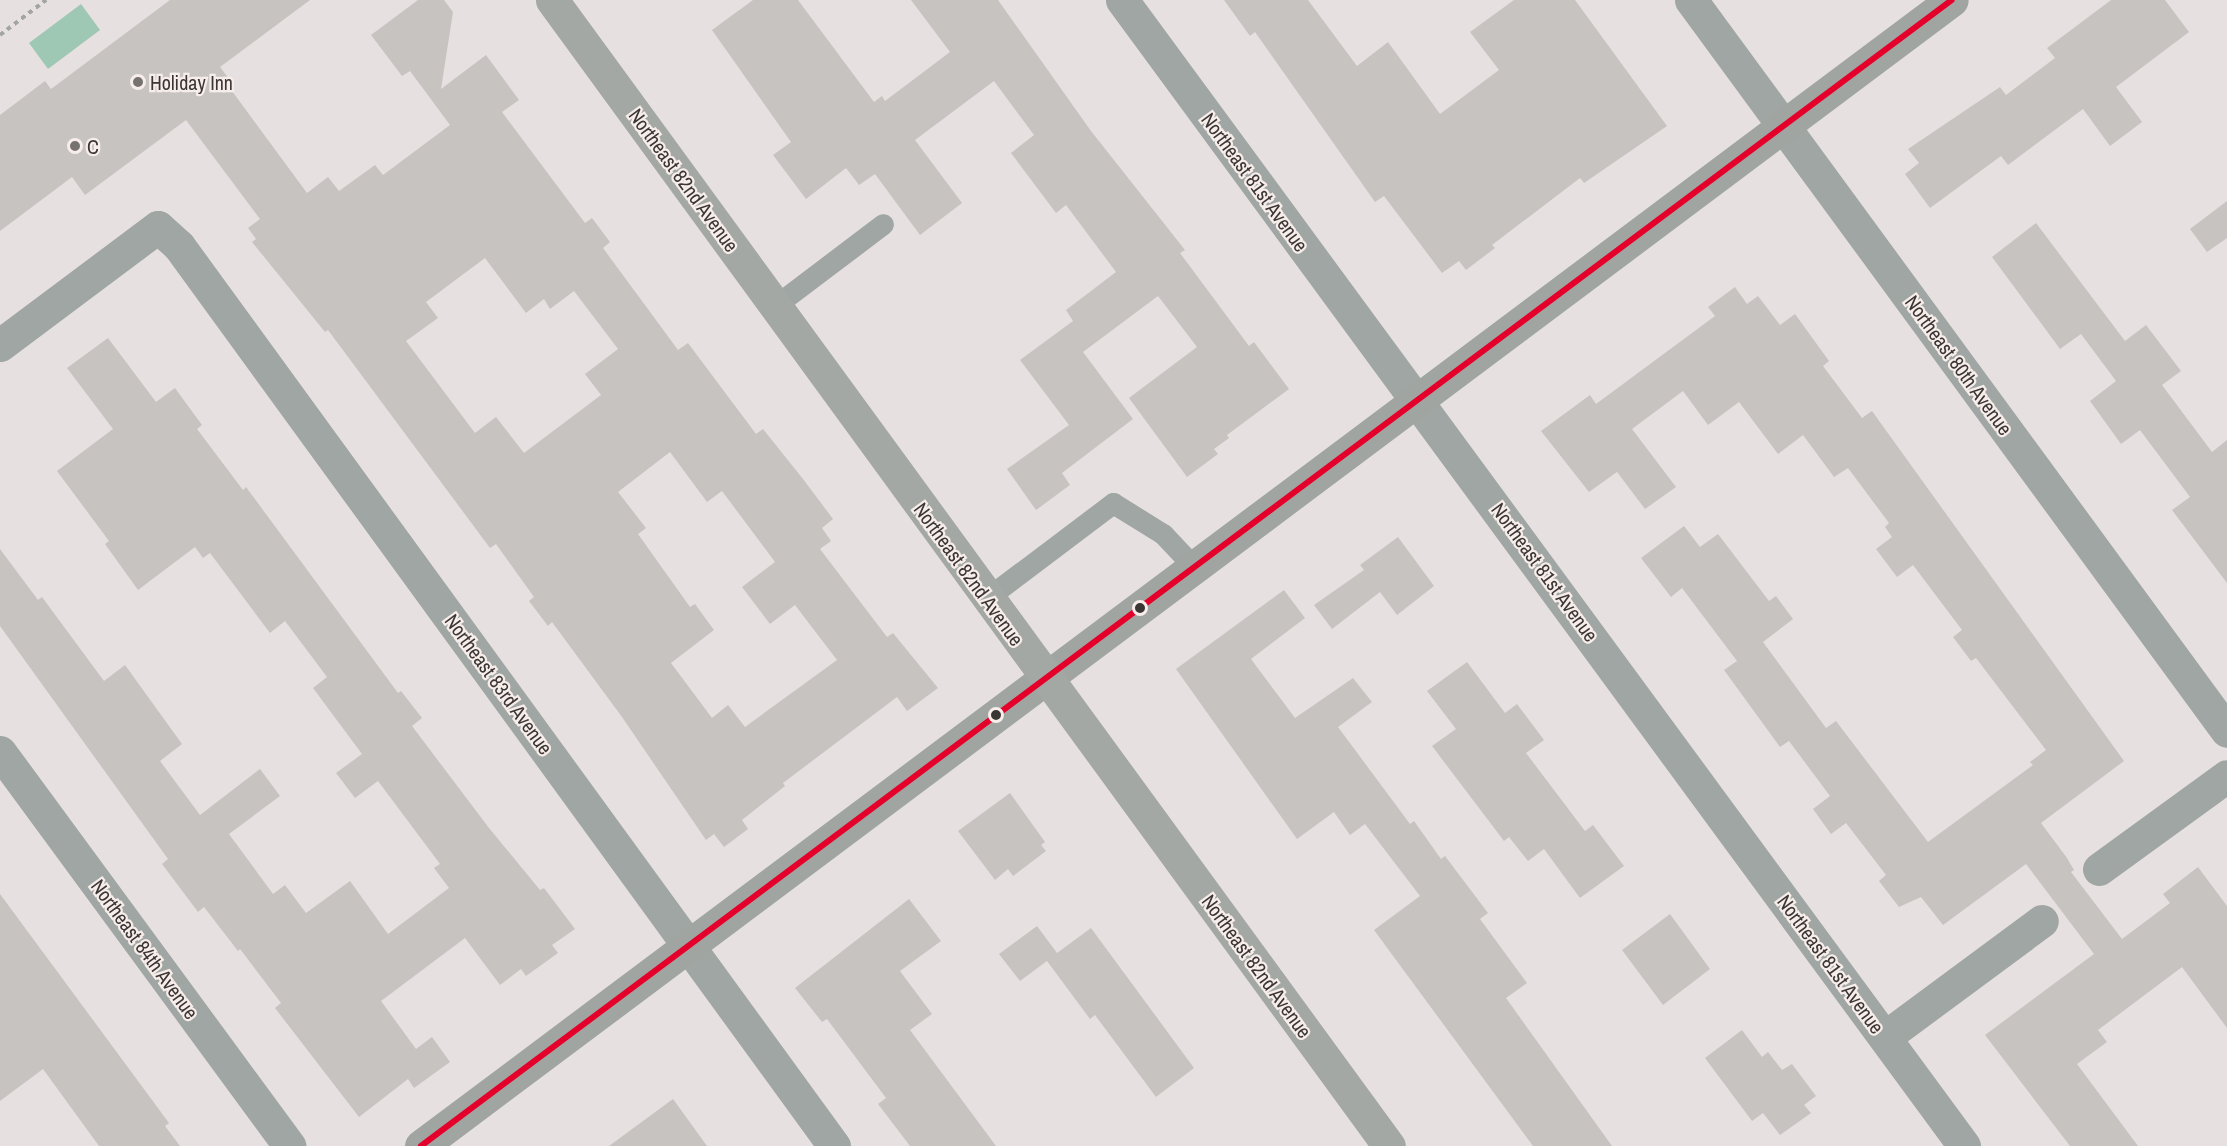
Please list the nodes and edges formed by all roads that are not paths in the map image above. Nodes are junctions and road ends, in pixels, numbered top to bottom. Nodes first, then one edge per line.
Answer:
1 (552, 0) edge
2 (1122, 0) edge
3 (1691, 0) edge
4 (1952, 0) edge
5 (1784, 126) junction
6 (883, 224) dead end
7 (776, 305) junction
8 (0, 345) edge
9 (1418, 401) junction
10 (1195, 568) junction
11 (987, 598) junction
12 (1046, 679) junction
13 (2227, 731) edge
14 (0, 752) edge
15 (2227, 776) edge
16 (2099, 869) dead end
17 (2042, 921) dead end
18 (690, 945) junction
19 (1885, 1037) junction
20 (289, 1146) edge
21 (421, 1146) edge
22 (834, 1146) edge
23 (1389, 1146) edge
24 (1964, 1146) edge

1 - 7 main road, Northeast 82nd Avenue
2 - 9 street, Northeast 81st Avenue
3 - 5 street, Northeast 80th Avenue
4 - 5 street
5 - 9 street
5 - 13 street, Northeast 80th Avenue
6 - 7 lane
7 - 11 main road, Northeast 82nd Avenue
8 - 18 street, Northeast 83rd Avenue
9 - 10 street
9 - 19 street, Northeast 81st Avenue
10 - 11 lane
10 - 12 street
11 - 12 main road, Northeast 82nd Avenue
12 - 18 street
12 - 23 main road, Northeast 82nd Avenue
14 - 20 street, Northeast 84th Avenue
15 - 16 street
17 - 19 street
18 - 21 street
18 - 22 street, Northeast 83rd Avenue
19 - 24 street, Northeast 81st Avenue

